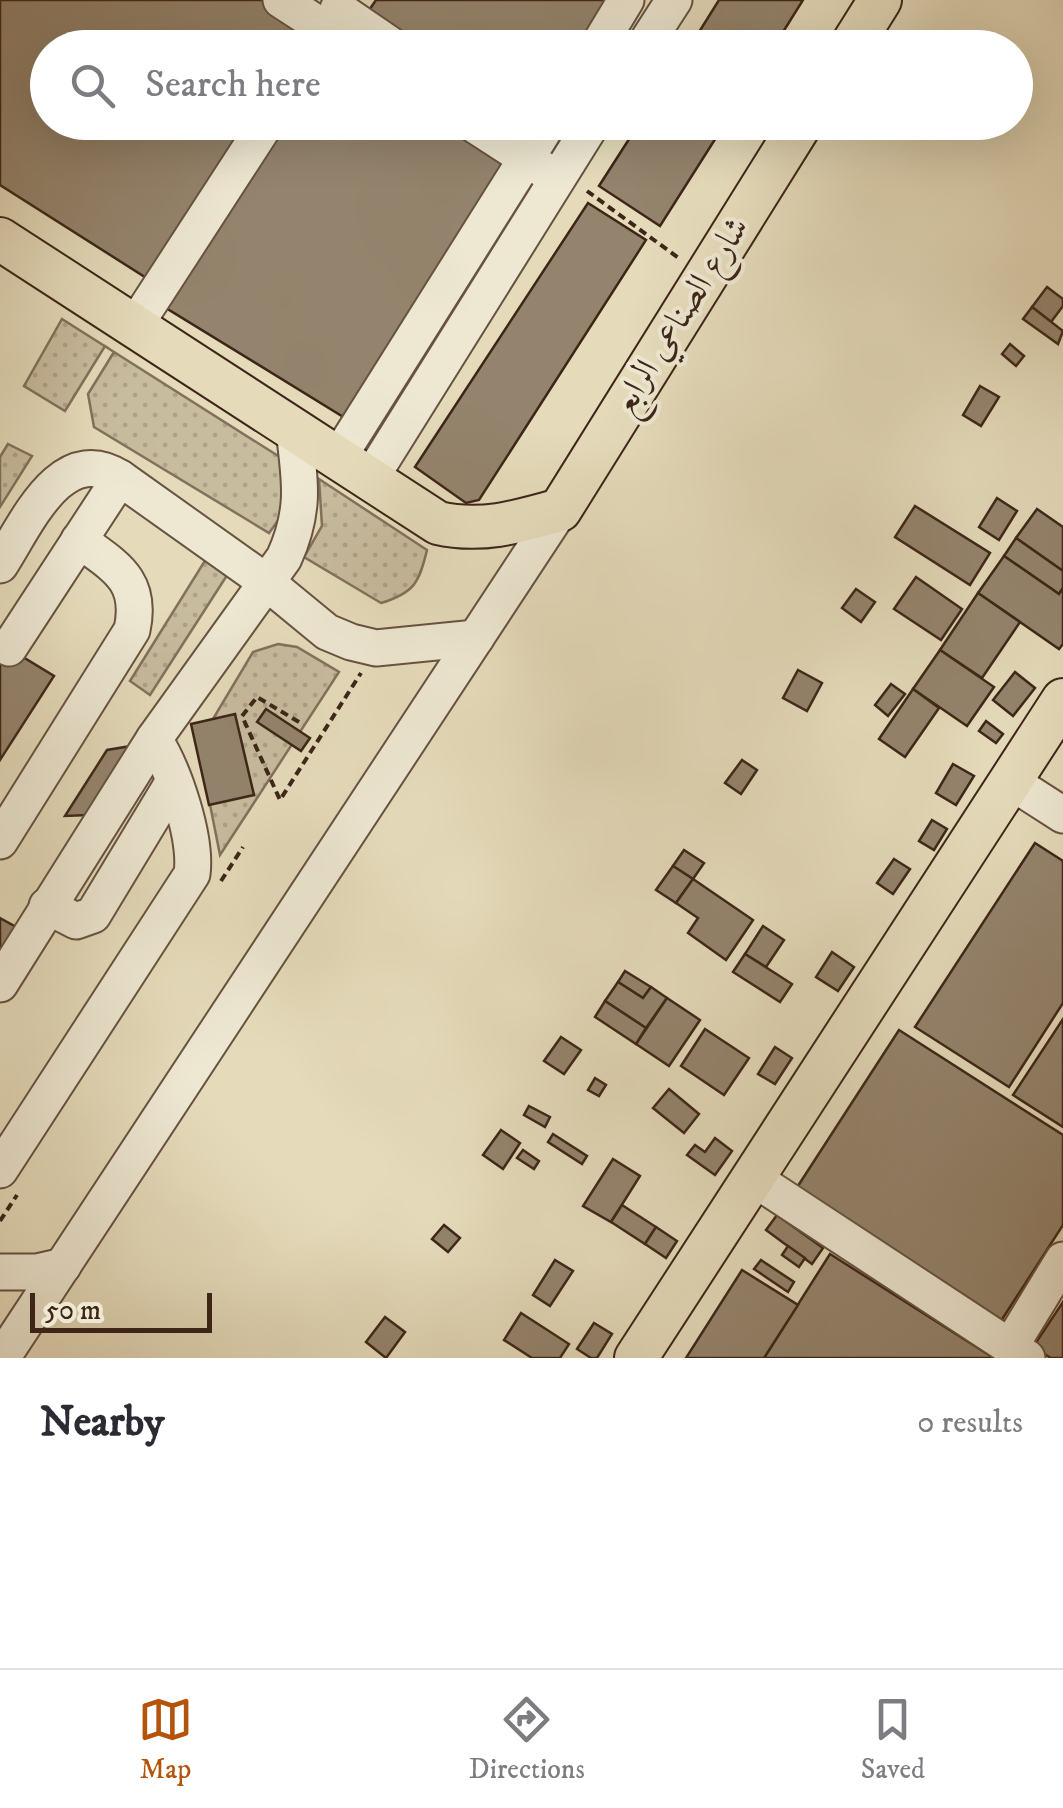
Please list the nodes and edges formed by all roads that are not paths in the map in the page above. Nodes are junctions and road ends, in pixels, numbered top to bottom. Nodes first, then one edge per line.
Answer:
1 (282, 0) edge
2 (626, 0) edge
3 (674, 0) edge
4 (880, 0) edge
5 (333, 22) edge
6 (607, 30) edge
7 (654, 30) edge
8 (861, 30) edge
9 (256, 140) edge
10 (582, 140) edge
11 (791, 140) edge
12 (537, 142) edge
13 (562, 172) junction
14 (0, 240) edge
15 (134, 326) junction
16 (294, 430) junction
17 (354, 469) junction
18 (111, 474) junction
19 (560, 510) junction
20 (79, 540) junction
21 (0, 564) edge
22 (265, 581) junction
23 (4, 637) edge
24 (476, 638) junction
25 (1063, 700) edge
26 (154, 739) junction
27 (174, 781) junction
28 (1010, 781) junction
29 (1063, 815) edge
30 (0, 841) edge
31 (47, 906) junction
32 (0, 984) edge
33 (0, 1170) edge
34 (753, 1178) junction
35 (1063, 1260) edge
36 (63, 1266) junction
37 (0, 1272) edge
38 (1018, 1352) edge
39 (2, 1358) edge
40 (636, 1358) edge

1 - 5 street
2 - 6 street
3 - 7 street
4 - 8 main road
9 - 15 street
10 - 13 street
11 - 19 main road, شارع الصناعي الرابع
12 - 13 street
12 - 17 street
13 - 17 street
14 - 15 main road
15 - 16 main road
16 - 17 main road
16 - 22 street
17 - 19 main road
18 - 20 street
18 - 21 street
18 - 22 street
18 - 23 street
19 - 24 street
20 - 23 street
20 - 30 street
22 - 24 street
22 - 26 street
24 - 36 street
25 - 28 main road
26 - 27 street
26 - 31 street
27 - 31 street
27 - 33 street
28 - 29 street
28 - 34 main road
31 - 32 street
34 - 38 street
34 - 40 main road
35 - 38 street
36 - 37 street
36 - 39 street

